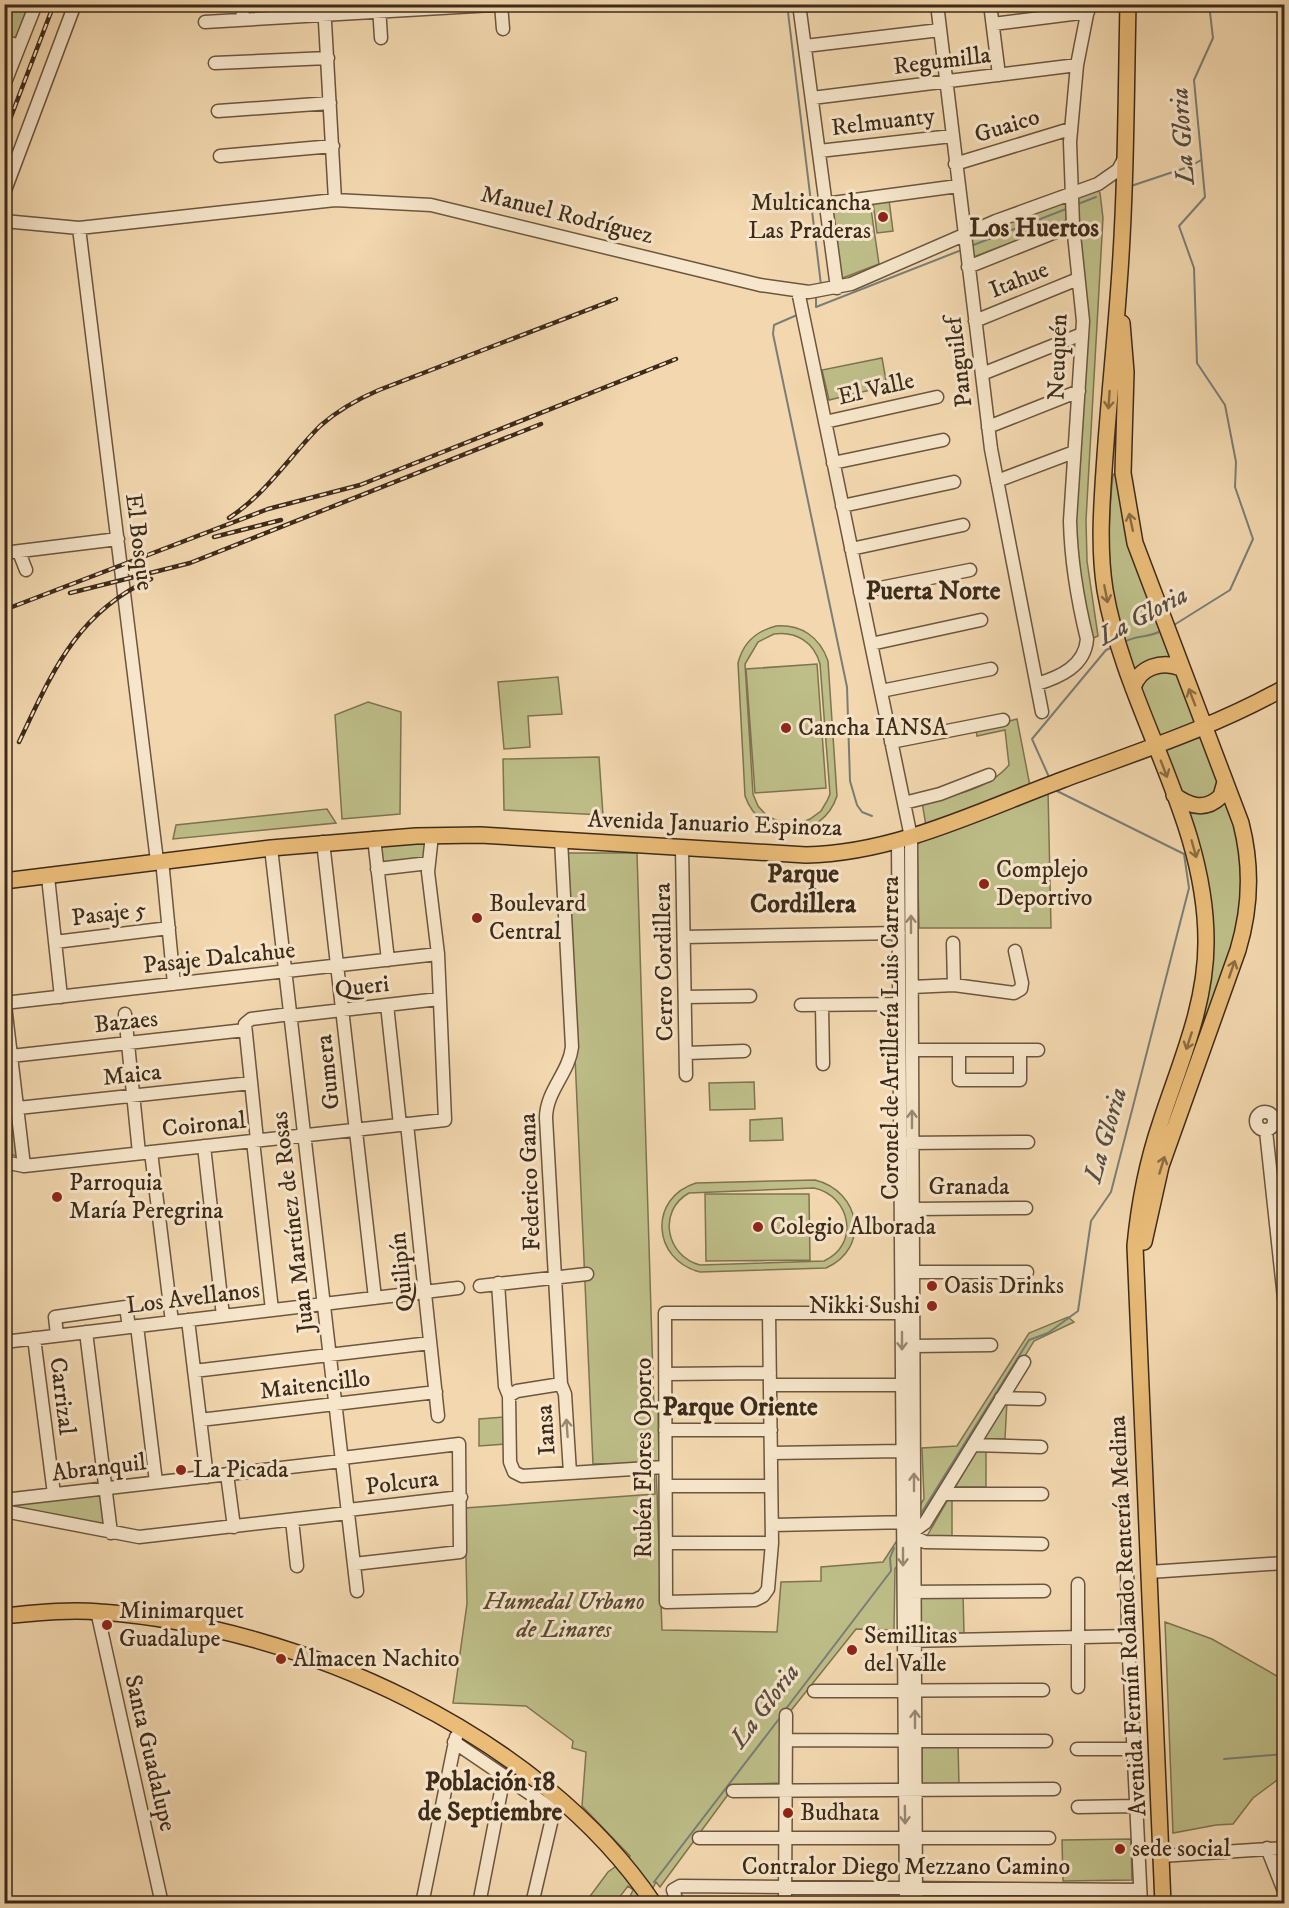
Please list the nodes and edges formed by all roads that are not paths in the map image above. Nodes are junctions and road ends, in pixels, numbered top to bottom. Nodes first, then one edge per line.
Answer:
1 (7, 4) edge
2 (36, 4) edge
3 (75, 4) edge
4 (242, 4) edge
5 (510, 4) edge
6 (799, 4) edge
7 (937, 4) edge
8 (990, 4) edge
9 (1128, 4) edge
10 (501, 5) edge
11 (379, 8) edge
12 (1088, 8) edge
13 (325, 10) edge
14 (4, 12) edge
15 (243, 19) junction
16 (205, 22) dead end
17 (993, 24) junction
18 (503, 29) dead end
19 (940, 30) junction
20 (381, 38) dead end
21 (4, 41) edge
22 (20, 46) junction
23 (805, 46) junction
24 (328, 58) junction
25 (215, 63) dead end
26 (1077, 65) junction
27 (999, 75) junction
28 (946, 81) junction
29 (4, 85) edge
30 (812, 98) junction
31 (330, 103) junction
32 (218, 111) dead end
33 (1070, 129) junction
34 (952, 136) junction
35 (333, 146) junction
36 (819, 151) junction
37 (220, 156) dead end
38 (1125, 157) junction
39 (955, 164) junction
40 (1098, 184) junction
41 (958, 186) junction
42 (4, 193) edge
43 (1071, 193) junction
44 (1123, 195) junction
45 (335, 200) junction
46 (825, 204) junction
47 (4, 221) edge
48 (1073, 225) junction
49 (79, 228) junction
50 (963, 236) junction
51 (968, 267) junction
52 (1078, 279) junction
53 (1119, 284) junction
54 (837, 288) junction
55 (798, 291) junction
56 (975, 321) junction
57 (1082, 334) junction
58 (982, 374) junction
59 (1079, 391) junction
60 (938, 397) dead end
61 (825, 422) junction
62 (988, 427) junction
63 (943, 440) dead end
64 (1074, 452) junction
65 (833, 463) junction
66 (997, 481) junction
67 (954, 482) dead end
68 (842, 506) junction
69 (963, 525) dead end
70 (118, 539) junction
71 (851, 549) junction
72 (19, 552) junction
73 (4, 553) edge
74 (26, 570) dead end
75 (970, 570) dead end
76 (860, 592) junction
77 (981, 620) dead end
78 (871, 644) junction
79 (1181, 668) junction
80 (992, 669) dead end
81 (1037, 684) junction
82 (1133, 688) junction
83 (1284, 688) edge
84 (881, 691) junction
85 (1042, 712) dead end
86 (1234, 714) junction
87 (1143, 715) junction
88 (1003, 720) dead end
89 (1203, 726) junction
90 (891, 742) junction
91 (1154, 744) junction
92 (1213, 752) junction
93 (1126, 756) junction
94 (989, 776) dead end
95 (1225, 782) junction
96 (1174, 795) junction
97 (904, 803) junction
98 (432, 835) junction
99 (374, 838) junction
100 (904, 839) junction
101 (561, 840) junction
102 (323, 843) junction
103 (271, 848) junction
104 (682, 848) junction
105 (160, 861) junction
106 (429, 863) junction
107 (115, 866) junction
108 (377, 869) junction
109 (4, 871) edge
110 (905, 876) junction
111 (48, 877) junction
112 (4, 881) edge
113 (169, 928) junction
114 (899, 933) junction
115 (684, 937) junction
116 (55, 942) junction
117 (953, 943) dead end
118 (1015, 951) dead end
119 (438, 954) junction
120 (388, 960) junction
121 (337, 965) junction
122 (905, 970) junction
123 (285, 971) junction
124 (174, 984) junction
125 (954, 985) junction
126 (912, 987) junction
127 (750, 996) dead end
128 (4, 997) edge
129 (61, 997) junction
130 (685, 997) junction
131 (439, 999) junction
132 (5, 1003) edge
133 (899, 1004) junction
134 (387, 1005) junction
135 (801, 1005) dead end
136 (822, 1005) junction
137 (342, 1010) junction
138 (125, 1014) dead end
139 (290, 1015) junction
140 (245, 1030) junction
141 (128, 1043) junction
142 (912, 1050) junction
143 (959, 1050) junction
144 (1020, 1050) junction
145 (1038, 1050) dead end
146 (744, 1052) dead end
147 (687, 1053) junction
148 (11, 1056) junction
149 (823, 1064) dead end
150 (686, 1075) dead end
151 (251, 1083) junction
152 (133, 1096) junction
153 (18, 1108) junction
154 (404, 1124) junction
155 (356, 1130) junction
156 (1266, 1131) dead end
157 (304, 1135) junction
158 (255, 1141) junction
159 (1028, 1142) dead end
160 (906, 1143) junction
161 (204, 1146) junction
162 (145, 1153) junction
163 (4, 1162) edge
164 (24, 1166) junction
165 (1026, 1208) dead end
166 (913, 1209) junction
167 (907, 1272) junction
168 (1027, 1272) dead end
169 (586, 1274) dead end
170 (554, 1276) junction
171 (498, 1283) junction
172 (480, 1286) dead end
173 (458, 1288) dead end
174 (425, 1292) junction
175 (375, 1298) junction
176 (1284, 1298) edge
177 (324, 1304) junction
178 (272, 1310) junction
179 (769, 1313) junction
180 (907, 1313) junction
181 (223, 1316) junction
182 (188, 1320) junction
183 (172, 1322) junction
184 (133, 1326) junction
185 (1138, 1326) junction
186 (86, 1332) junction
187 (57, 1335) junction
188 (34, 1338) junction
189 (4, 1342) edge
190 (430, 1343) junction
191 (991, 1345) dead end
192 (914, 1346) junction
193 (330, 1355) junction
194 (1023, 1362) dead end
195 (194, 1371) junction
196 (665, 1374) junction
197 (770, 1379) junction
198 (561, 1384) junction
199 (902, 1384) junction
200 (436, 1392) junction
201 (509, 1396) junction
202 (1001, 1398) junction
203 (1039, 1399) dead end
204 (336, 1404) junction
205 (438, 1416) dead end
206 (200, 1420) junction
207 (665, 1430) junction
208 (771, 1430) junction
209 (973, 1445) junction
210 (1041, 1447) dead end
211 (902, 1451) junction
212 (771, 1453) junction
213 (342, 1459) junction
214 (666, 1467) junction
215 (570, 1473) junction
216 (227, 1474) junction
217 (207, 1477) junction
218 (156, 1482) junction
219 (666, 1486) junction
220 (771, 1486) junction
221 (105, 1488) junction
222 (54, 1494) junction
223 (943, 1494) junction
224 (1041, 1494) dead end
225 (461, 1497) junction
226 (4, 1500) edge
227 (4, 1511) edge
228 (348, 1512) junction
229 (292, 1520) junction
230 (772, 1525) junction
231 (234, 1527) junction
232 (912, 1528) junction
233 (111, 1533) junction
234 (666, 1543) junction
235 (772, 1543) junction
236 (1042, 1544) dead end
237 (1284, 1563) edge
238 (354, 1564) junction
239 (1127, 1564) dead end
240 (297, 1566) dead end
241 (1149, 1572) junction
242 (1078, 1584) dead end
243 (357, 1591) dead end
244 (1044, 1591) dead end
245 (909, 1592) junction
246 (97, 1611) junction
247 (4, 1616) edge
248 (1078, 1636) junction
249 (1128, 1636) junction
250 (909, 1641) junction
251 (1078, 1687) dead end
252 (1043, 1690) dead end
253 (814, 1691) dead end
254 (910, 1691) junction
255 (786, 1715) dead end
256 (457, 1735) junction
257 (786, 1740) junction
258 (910, 1741) junction
259 (1046, 1741) dead end
260 (1077, 1749) dead end
261 (1134, 1749) junction
262 (504, 1776) junction
263 (1054, 1789) dead end
264 (910, 1790) junction
265 (732, 1791) dead end
266 (785, 1791) junction
267 (1136, 1806) junction
268 (1078, 1807) dead end
269 (699, 1838) dead end
270 (785, 1838) junction
271 (1049, 1838) dead end
272 (911, 1839) junction
273 (1267, 1848) junction
274 (1284, 1848) edge
275 (1161, 1856) junction
276 (785, 1888) junction
277 (911, 1888) junction
278 (1140, 1890) junction
279 (1284, 1891) edge
280 (326, 1903) edge
281 (422, 1903) edge
282 (162, 1904) edge
283 (306, 1904) edge
284 (479, 1904) edge
285 (532, 1904) edge
286 (654, 1904) edge
287 (678, 1904) edge
288 (785, 1904) edge
289 (906, 1904) edge
290 (916, 1904) edge
291 (1141, 1904) edge
292 (1163, 1904) edge

1 - 14 street
2 - 22 street
3 - 42 street
4 - 15 street
5 - 10 street
6 - 23 street
7 - 19 street, Panguilef
8 - 17 street
9 - 38 main road, Avenida Fermín Rolando Rentería Medina
10 - 11 street
10 - 18 street
11 - 13 street
11 - 20 street
12 - 17 street
12 - 26 street, Neuquén
13 - 15 street
13 - 24 street
15 - 16 street
17 - 27 street
19 - 23 street
19 - 28 street, Panguilef
21 - 22 street
22 - 29 street
23 - 30 street
24 - 25 street
24 - 31 street
26 - 27 street, Regumilla
26 - 33 street, Neuquén
27 - 28 street, Regumilla
28 - 30 street, Regumilla
28 - 34 street, Panguilef
30 - 36 street
31 - 32 street
31 - 35 street
33 - 39 street, Guaico
33 - 43 street, Neuquén
34 - 36 street, Relmuanty
34 - 39 street, Panguilef
35 - 37 street
35 - 45 street
36 - 46 street
38 - 40 street
38 - 44 main road, Avenida Fermín Rolando Rentería Medina
39 - 41 street, Panguilef
40 - 43 street, Manuel Rodríguez
40 - 44 street
41 - 46 street
41 - 50 street, Panguilef
43 - 48 street, Neuquén
43 - 50 street, Manuel Rodríguez
44 - 53 main road, Avenida Fermín Rolando Rentería Medina
45 - 49 street, Manuel Rodríguez
45 - 55 street, Manuel Rodríguez
46 - 54 street
47 - 49 street, Manuel Rodríguez
48 - 51 street
48 - 52 street, Neuquén
49 - 70 street, El Bosque
50 - 51 street, Panguilef
50 - 54 street, Manuel Rodríguez
51 - 56 street, Panguilef
52 - 56 street, Itahue
52 - 57 street, Neuquén
79 -> 53 main road, Avenida Fermín Rolando Rentería Medina
53 -> 82 main road, Avenida Fermín Rolando Rentería Medina
54 - 55 street, Manuel Rodríguez
55 - 61 street, Coronel de Artillería Luis Carrera
56 - 58 street, Panguilef
57 - 58 street
57 - 59 street, Neuquén
58 - 62 street, Panguilef
59 - 62 street
59 - 64 street, Neuquén
60 - 61 street, El Valle
61 - 65 street, Coronel de Artillería Luis Carrera
62 - 66 street, Panguilef
63 - 65 street
64 - 66 street
64 - 81 street, Neuquén
65 - 68 street, Coronel de Artillería Luis Carrera
66 - 81 street, Panguilef
67 - 68 street
68 - 71 street, Coronel de Artillería Luis Carrera
69 - 71 street
70 - 72 street
70 - 105 street, El Bosque
71 - 76 street, Coronel de Artillería Luis Carrera
72 - 73 street
72 - 74 street
75 - 76 street
76 - 78 street, Coronel de Artillería Luis Carrera
77 - 78 street
78 - 84 street, Coronel de Artillería Luis Carrera
79 - 82 main road
89 -> 79 main road, Avenida Fermín Rolando Rentería Medina
80 - 84 street
81 - 85 street, Panguilef
82 - 87 main road, Avenida Fermín Rolando Rentería Medina
83 - 86 main road, Avenida Januario Espinoza
84 - 90 street, Coronel de Artillería Luis Carrera
86 - 89 main road, Avenida Januario Espinoza
86 - 92 main road
87 - 91 main road, Avenida Fermín Rolando Rentería Medina
87 - 93 main road
88 - 90 street
89 - 91 main road, Avenida Januario Espinoza
89 - 92 main road, Avenida Fermín Rolando Rentería Medina
90 - 97 street, Coronel de Artillería Luis Carrera
91 - 93 main road, Avenida Januario Espinoza
91 -> 96 main road, Avenida Fermín Rolando Rentería Medina
92 - 95 main road, Avenida Fermín Rolando Rentería Medina
93 - 100 main road, Avenida Januario Espinoza
94 - 97 street
95 - 96 main road
185 -> 95 main road, Avenida Fermín Rolando Rentería Medina
96 -> 185 main road, Avenida Fermín Rolando Rentería Medina
97 - 100 street, Coronel de Artillería Luis Carrera
98 - 99 main road, Avenida Januario Espinoza
98 - 101 main road, Avenida Januario Espinoza
98 - 106 street
99 - 102 main road, Avenida Januario Espinoza
99 - 108 street
100 - 104 main road, Avenida Januario Espinoza
100 - 110 street, Coronel de Artillería Luis Carrera
101 - 104 main road, Avenida Januario Espinoza
101 - 170 street, Federico Gana
102 - 103 main road, Avenida Januario Espinoza
102 - 121 street, Gumera
103 - 105 main road, Avenida Januario Espinoza
103 - 123 street, Juan Martínez de Rosas
104 - 115 street, Cerro Cordillera
105 - 107 main road, Avenida Januario Espinoza
105 - 113 street, El Bosque
106 - 108 street
106 - 119 street
107 - 109 main road, Avenida Januario Espinoza
107 - 111 main road, Avenida Januario Espinoza
108 - 120 street
110 - 114 street, Coronel de Artillería Luis Carrera
122 -> 110 street, Coronel de Artillería Luis Carrera
111 - 112 main road, Avenida Januario Espinoza
111 - 116 street
113 - 116 street, Pasaje 5
113 - 124 street, El Bosque
114 - 115 street
114 - 122 street, Coronel de Artillería Luis Carrera
115 - 130 street, Cerro Cordillera
116 - 129 street
117 - 125 street
118 - 125 street
119 - 120 street, Pasaje Dalcahue
119 - 131 street
120 - 121 street, Pasaje Dalcahue
121 - 123 street, Pasaje Dalcahue
121 - 137 street, Gumera
122 - 126 street, Coronel de Artillería Luis Carrera
122 - 133 street, Coronel de Artillería Luis Carrera
123 - 124 street, Pasaje Dalcahue
123 - 139 street, Juan Martínez de Rosas
124 - 129 street, Pasaje Dalcahue
125 - 126 street
126 - 142 street, Coronel de Artillería Luis Carrera
127 - 130 street
128 - 132 street
129 - 132 street, Pasaje Dalcahue
130 - 147 street, Cerro Cordillera
131 - 134 street, Queri
131 - 154 street, Coironal
132 - 148 street
133 - 136 street
133 - 160 street, Coronel de Artillería Luis Carrera
134 - 137 street, Queri
134 - 154 street, Quilipín
135 - 136 street
136 - 149 street
137 - 139 street, Queri
137 - 155 street, Gumera
138 - 141 street
139 - 140 street, Queri
139 - 157 street, Juan Martínez de Rosas
140 - 141 street, Bazaes
140 - 151 street
141 - 148 street, Bazaes
141 - 152 street
142 - 143 street
160 -> 142 street, Coronel de Artillería Luis Carrera
143 - 144 street
143 - 144 street
144 - 145 street
146 - 147 street
147 - 150 street, Cerro Cordillera
148 - 153 street
151 - 152 street, Maica
151 - 158 street
152 - 153 street, Maica
152 - 162 street
153 - 164 street
154 - 155 street, Coironal
154 - 174 street, Quilipín
155 - 157 street, Coironal
155 - 175 street, Gumera
156 - 176 street
157 - 158 street, Coironal
157 - 177 street, Juan Martínez de Rosas
158 - 161 street, Coironal
158 - 178 street
159 - 160 street
160 - 166 street, Coronel de Artillería Luis Carrera
160 - 167 street, Coronel de Artillería Luis Carrera
161 - 162 street, Coironal
161 - 181 street
162 - 164 street, Coironal
162 - 183 street
163 - 164 street, Coironal
165 - 166 street, Granada
166 - 167 street, Coronel de Artillería Luis Carrera
167 - 168 street
167 - 180 street, Coronel de Artillería Luis Carrera
169 - 170 street
170 - 171 street
170 - 198 street, Federico Gana
171 - 172 street
171 - 201 street
173 - 174 street, Los Avellanos
174 - 175 street, Los Avellanos
174 - 190 street, Quilipín
175 - 177 street, Los Avellanos
177 - 178 street, Los Avellanos
177 - 193 street, Juan Martínez de Rosas
178 - 181 street, Los Avellanos
179 - 180 street
179 - 196 street, Rubén Flores Oporto
179 - 197 street
180 - 192 street, Coronel de Artillería Luis Carrera
180 -> 199 street, Coronel de Artillería Luis Carrera
181 - 182 street, Los Avellanos
182 - 183 street, Los Avellanos
182 - 195 street
183 - 184 street, Los Avellanos
184 - 186 street, Los Avellanos
184 - 187 street
184 - 218 street
185 - 241 main road, Avenida Fermín Rolando Rentería Medina
186 - 187 street, Los Avellanos
186 - 221 street
187 - 188 street, Los Avellanos
188 - 189 street, Los Avellanos
188 - 222 street, Carrizal
190 - 193 street
190 - 200 street, Quilipín
191 - 192 street
232 -> 192 street, Coronel de Artillería Luis Carrera
193 - 195 street
193 - 204 street, Juan Martínez de Rosas
194 - 202 street
195 - 206 street
196 - 197 street
196 - 207 street, Rubén Flores Oporto
197 - 199 street
197 - 208 street
198 - 201 street
215 -> 198 street, Iansa
199 - 211 street, Coronel de Artillería Luis Carrera
200 - 204 street, Maitencillo
200 - 205 street, Quilipín
201 - 215 street
202 - 203 street
202 - 209 street
204 - 206 street, Maitencillo
204 - 213 street, Juan Martínez de Rosas
206 - 217 street
207 - 208 street
207 - 214 street, Rubén Flores Oporto
208 - 212 street
209 - 210 street
209 - 223 street
211 - 212 street
211 - 232 street, Coronel de Artillería Luis Carrera
212 - 220 street
213 - 216 street, Abranquil
213 - 225 street, Abranquil
213 - 228 street, Juan Martínez de Rosas
214 - 215 street
214 - 219 street, Rubén Flores Oporto
216 - 217 street, Abranquil
216 - 231 street
217 - 218 street, Abranquil
218 - 221 street, Abranquil
219 - 220 street
219 - 234 street, Rubén Flores Oporto
220 - 230 street
221 - 222 street, Abranquil
221 - 233 street
222 - 226 street, Abranquil
223 - 224 street
223 - 232 street
225 - 228 street, Polcura
225 - 238 street
227 - 233 street, Polcura
228 - 229 street, Polcura
228 - 238 street, Juan Martínez de Rosas
229 - 231 street, Polcura
229 - 240 street
230 - 232 street
230 - 235 street
231 - 233 street, Polcura
232 - 236 street
232 -> 245 street, Coronel de Artillería Luis Carrera
232 - 245 street, Coronel de Artillería Luis Carrera
234 - 235 street
234 - 235 street, Rubén Flores Oporto
237 - 241 street
238 - 243 street, Juan Martínez de Rosas
239 - 249 street
241 - 275 main road, Avenida Fermín Rolando Rentería Medina
242 - 248 street
244 - 245 street
245 - 250 street, Coronel de Artillería Luis Carrera
246 - 247 main road
246 - 256 main road
246 - 282 street, Santa Guadalupe
248 - 249 street
248 - 250 street
248 - 251 street
249 - 261 street
250 - 254 street, Coronel de Artillería Luis Carrera
252 - 254 street
253 - 254 street
254 - 258 street, Coronel de Artillería Luis Carrera
255 - 257 street
256 - 262 street
256 - 281 street
256 - 286 main road
257 - 258 street
257 - 266 street
258 - 259 street
258 - 264 street, Coronel de Artillería Luis Carrera
260 - 261 street
261 - 267 street
262 - 284 street
262 - 285 street
263 - 264 street
264 - 266 street
264 - 272 street, Coronel de Artillería Luis Carrera
265 - 266 street
266 - 270 street
267 - 268 street
267 - 278 street
269 - 270 street
270 - 272 street
270 - 276 street
271 - 272 street
272 - 277 street, Coronel de Artillería Luis Carrera
273 - 274 street
273 - 275 street
273 - 279 street
275 - 292 main road, Avenida Fermín Rolando Rentería Medina
276 - 277 street, Contralor Diego Mezzano Camino
276 - 287 street, Contralor Diego Mezzano Camino
276 - 288 street
277 - 278 street, Contralor Diego Mezzano Camino
277 - 289 street, Coronel de Artillería Luis Carrera
277 - 290 street, Coronel de Artillería Luis Carrera
278 - 291 street
280 - 281 street
280 - 283 street

